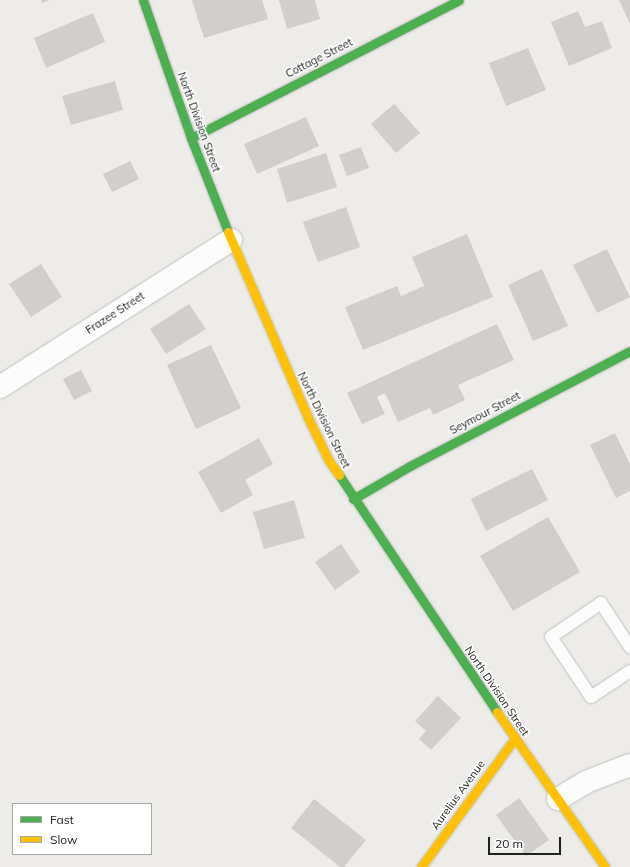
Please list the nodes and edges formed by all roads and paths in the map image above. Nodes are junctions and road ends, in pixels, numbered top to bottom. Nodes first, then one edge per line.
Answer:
1 (143, 0) edge
2 (459, 0) edge
3 (191, 138) junction
4 (230, 240) junction
5 (630, 351) edge
6 (0, 387) edge
7 (353, 499) junction
8 (630, 647) edge
9 (630, 671) edge
10 (515, 738) junction
11 (630, 765) edge
12 (558, 799) junction
13 (421, 867) edge
14 (605, 867) edge

1 - 3 street, North Division Street
2 - 3 street, Cottage Street
3 - 4 street, North Division Street
4 - 6 street, Frazee Street
4 - 7 street, North Division Street
5 - 7 street, Seymour Street
7 - 10 street, North Division Street
8 - 9 lane
10 - 12 street, North Division Street
10 - 13 street, Aurelius Avenue
11 - 12 street
12 - 14 street, North Division Street

